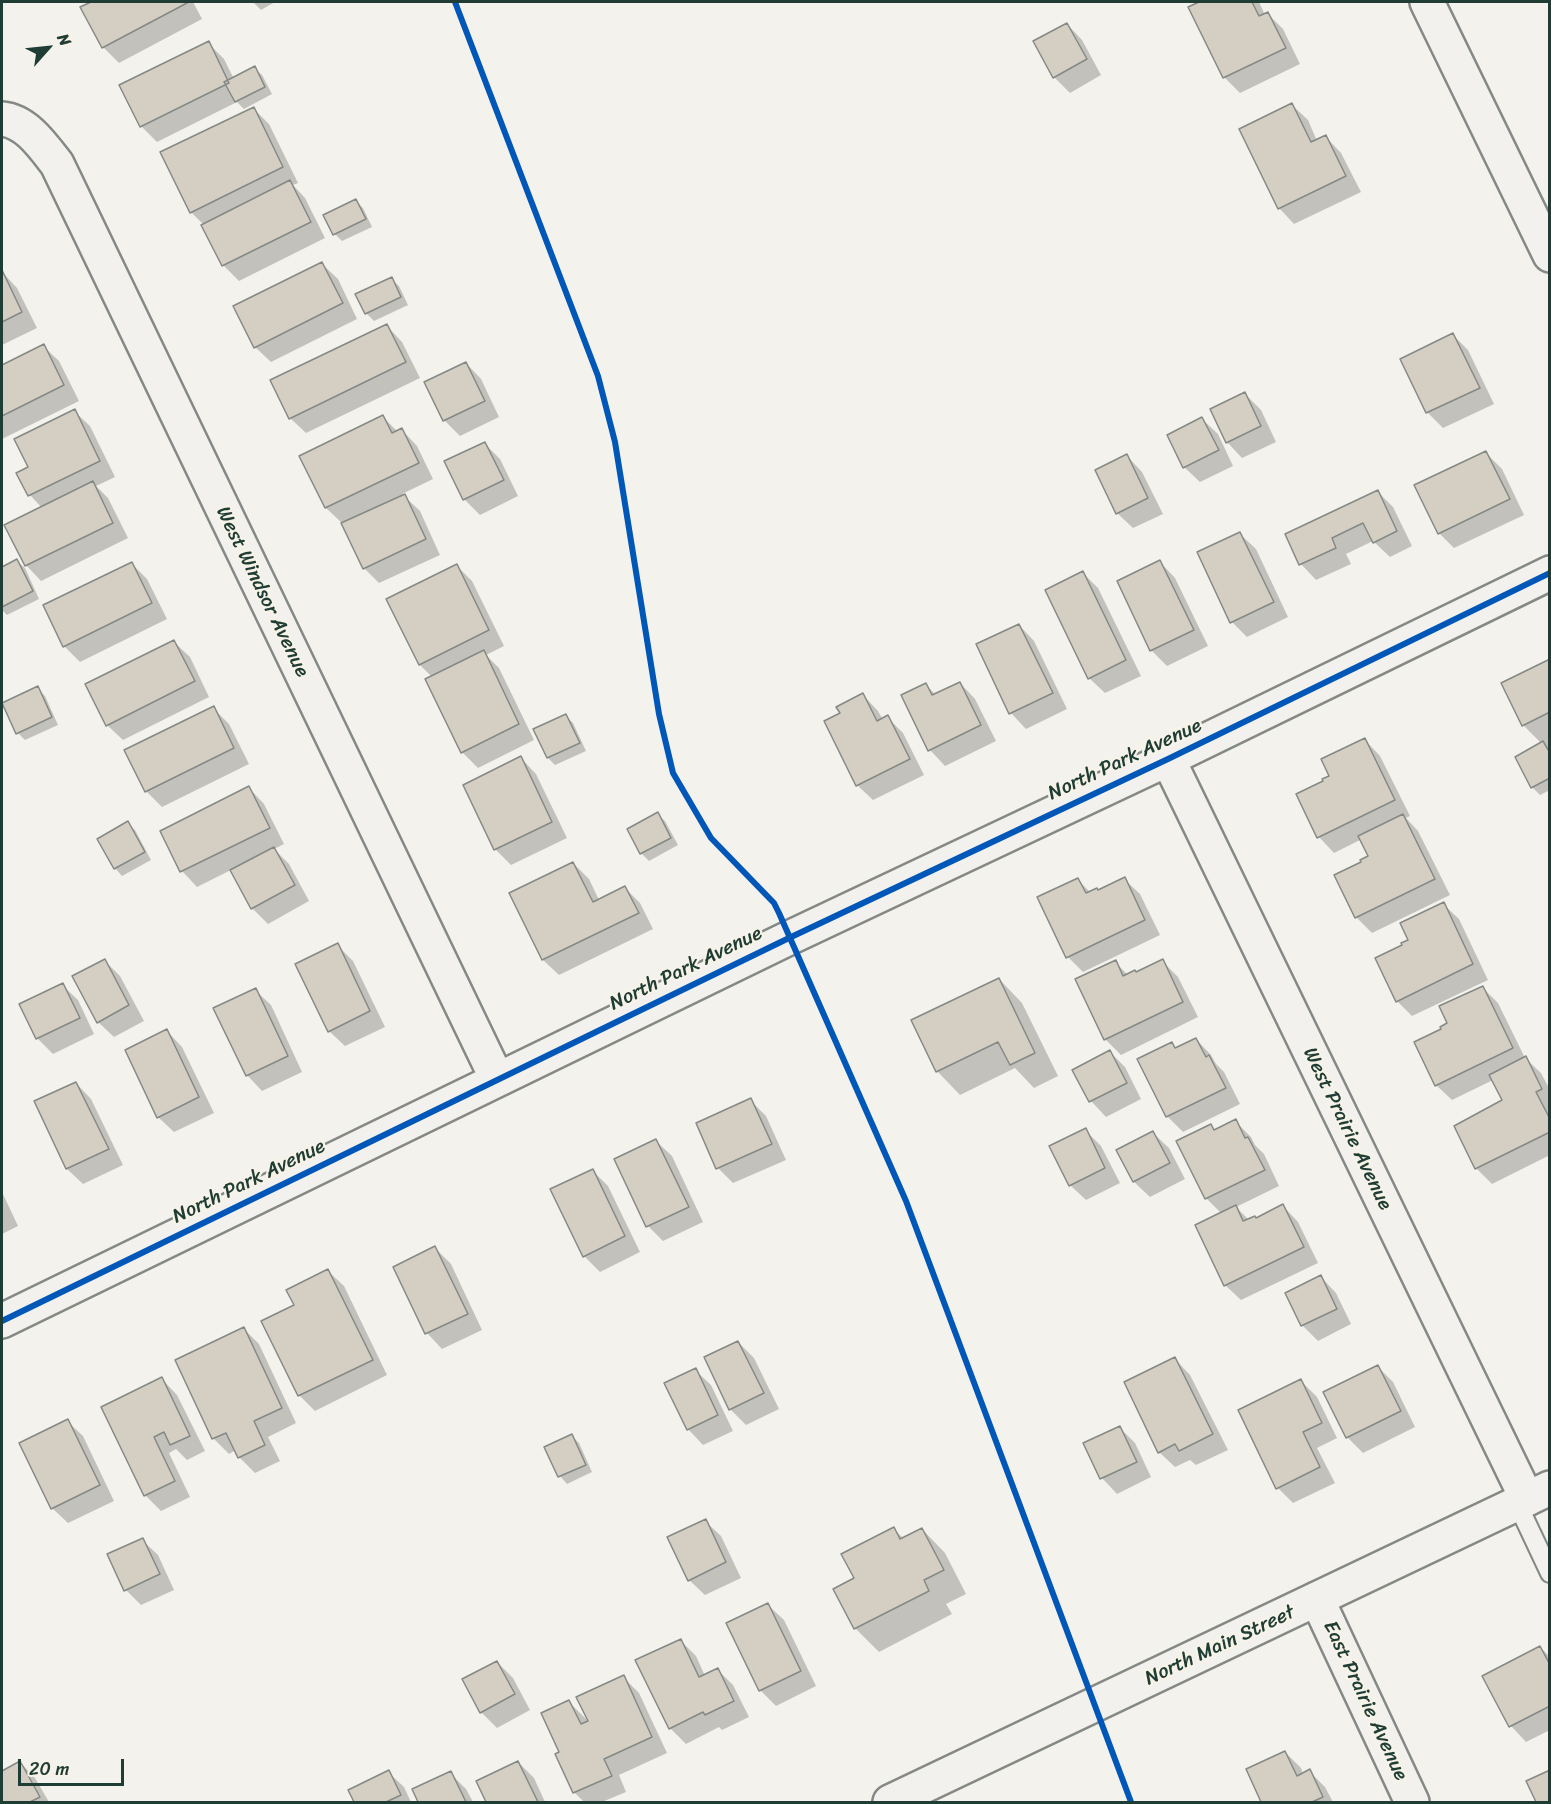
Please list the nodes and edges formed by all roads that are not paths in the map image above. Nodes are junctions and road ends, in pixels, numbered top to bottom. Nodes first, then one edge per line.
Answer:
1 (1427, 2) edge
2 (5, 120) edge
3 (1550, 255) edge
4 (1550, 573) edge
5 (1168, 759) junction
6 (496, 1079) junction
7 (2, 1321) edge
8 (1531, 1497) edge
9 (1550, 1573) edge
10 (1317, 1599) junction
11 (890, 1803) edge
12 (1412, 1803) edge

1 - 3 street
2 - 6 street, West Windsor Avenue
4 - 5 street, North Park Avenue
5 - 6 street, North Park Avenue
5 - 8 street, West Prairie Avenue
6 - 7 street, North Park Avenue
8 - 9 lane
8 - 10 street, North Main Street
10 - 11 street, North Main Street
10 - 12 street, East Prairie Avenue

